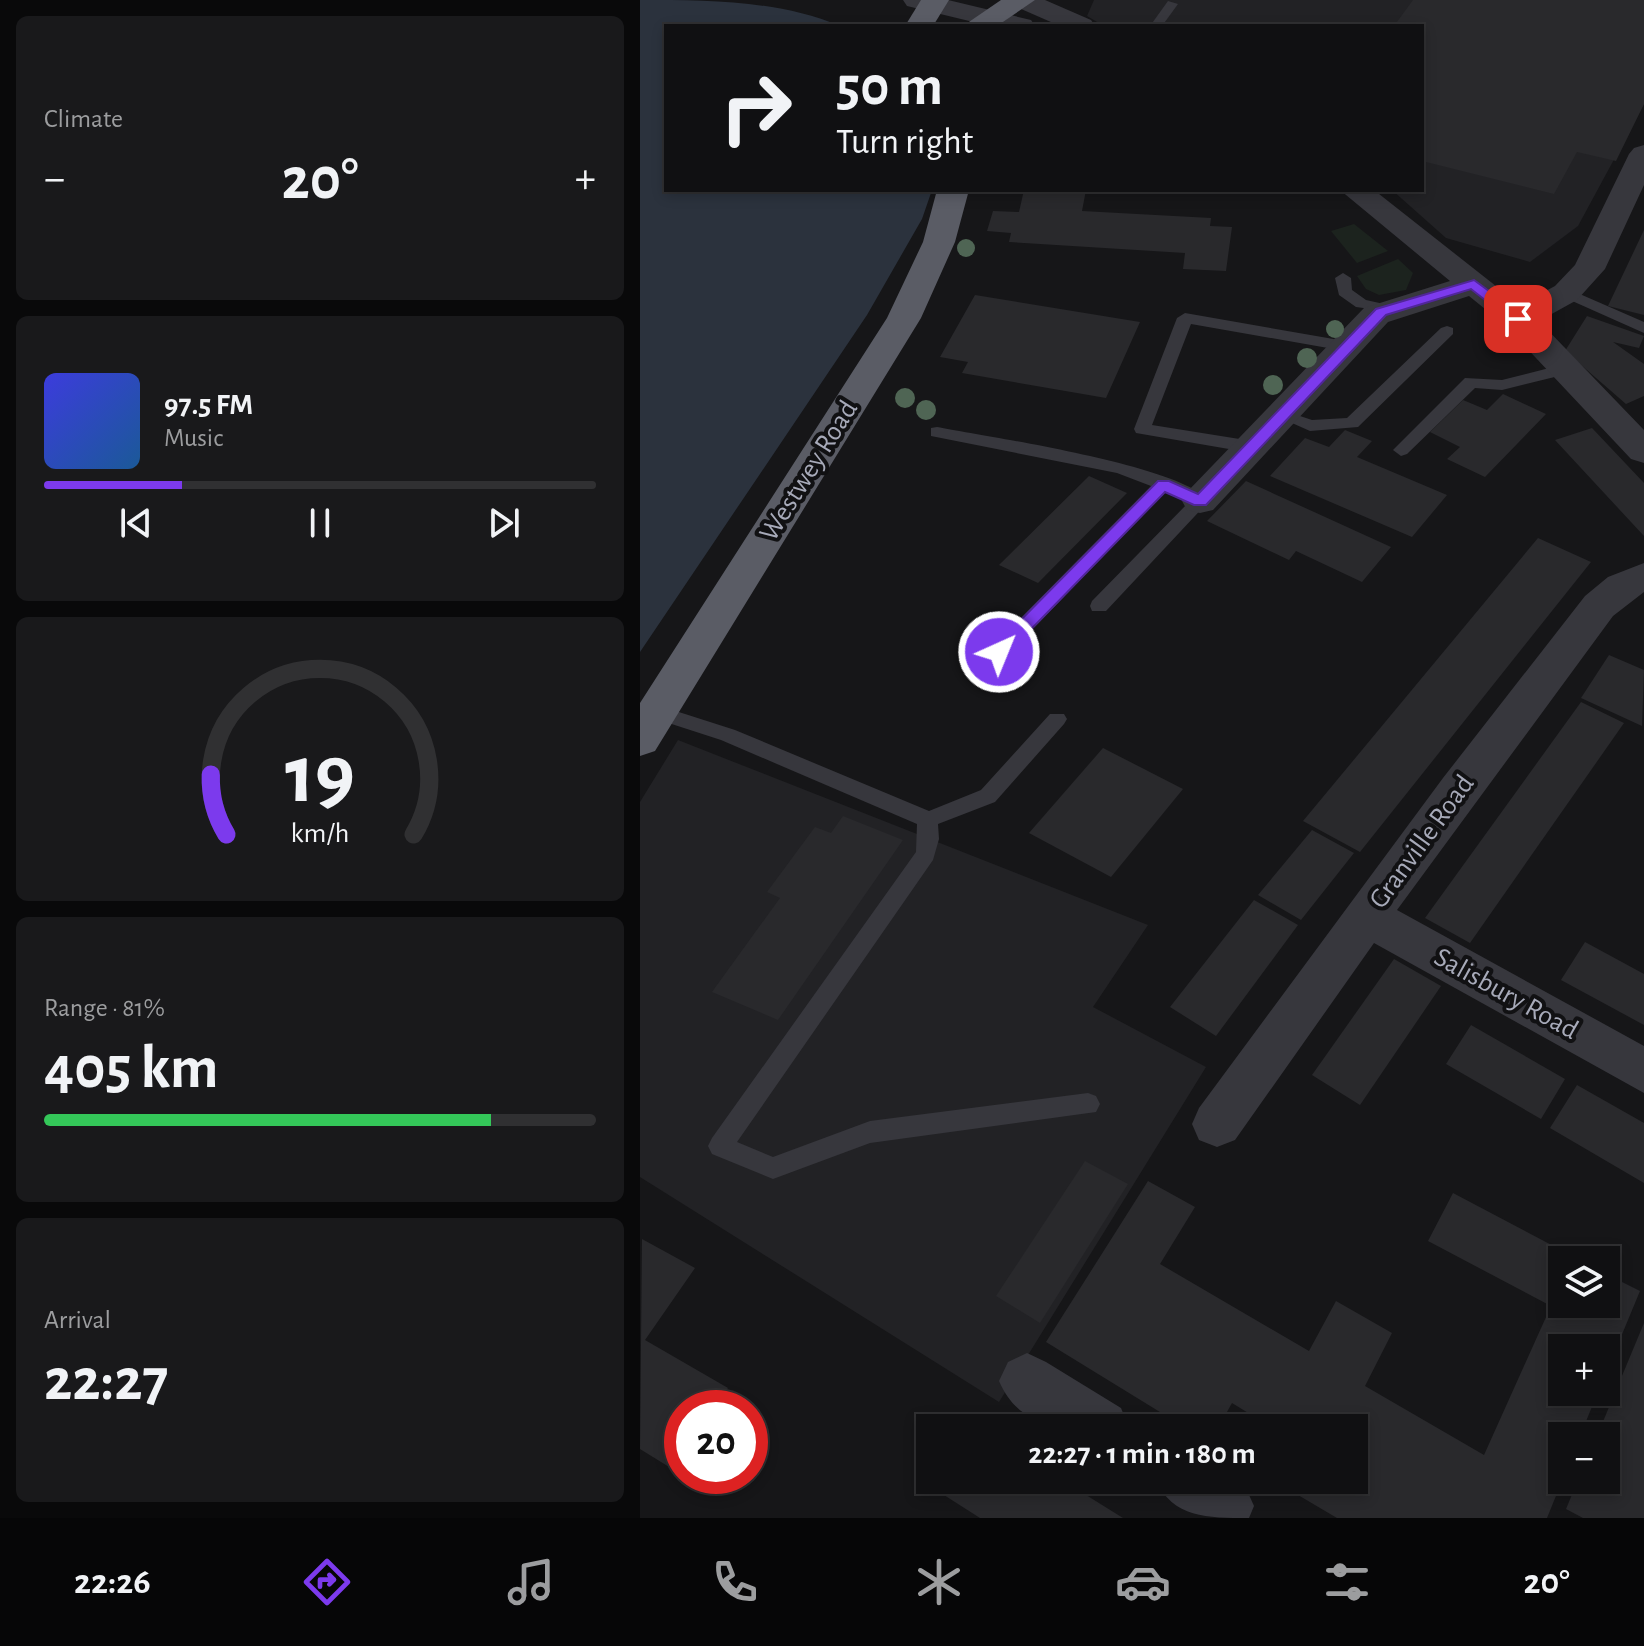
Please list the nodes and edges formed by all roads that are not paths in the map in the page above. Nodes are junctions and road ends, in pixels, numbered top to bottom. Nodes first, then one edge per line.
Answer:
1 (1022, 0) edge
2 (1172, 4) dead end
3 (926, 7) edge
4 (984, 21) edge
5 (1007, 24) edge
6 (1077, 24) edge
7 (1157, 24) edge
8 (1644, 154) edge
9 (952, 192) edge
10 (1358, 192) edge
11 (1343, 278) dead end
12 (1474, 284) junction
13 (1566, 293) junction
14 (1388, 309) junction
15 (1518, 319) junction
16 (1644, 328) edge
17 (1447, 331) dead end
18 (1345, 346) junction
19 (1565, 369) junction
20 (1282, 415) junction
21 (937, 432) dead end
22 (1252, 447) junction
23 (1401, 450) dead end
24 (1644, 451) edge
25 (1163, 484) junction
26 (1200, 501) junction
27 (1644, 576) edge
28 (1099, 606) dead end
29 (999, 652) dead end
30 (1057, 719) dead end
31 (649, 726) edge
32 (927, 820) junction
33 (1368, 917) junction
34 (1644, 1071) edge
35 (1088, 1104) dead end
36 (1217, 1124) dead end
37 (1027, 1381) dead end
38 (1079, 1414) edge

1 - 4 highway
1 - 6 street
2 - 7 lane
3 - 4 street
4 - 5 street
8 - 13 street
9 - 31 highway, Westwey Road
10 - 12 street
11 - 14 lane
12 - 14 street
12 - 15 street
13 - 15 street
13 - 16 lane
14 - 18 street
15 - 19 street
17 - 20 lane
18 - 20 street
18 - 22 lane
19 - 23 lane
19 - 24 street
20 - 22 street
21 - 25 lane
22 - 26 street
25 - 26 lane
25 - 29 lane
26 - 28 lane
27 - 33 street, Granville Road
30 - 32 lane
31 - 32 lane
32 - 35 lane
33 - 34 street, Salisbury Road
33 - 36 street, Granville Road
37 - 38 street

